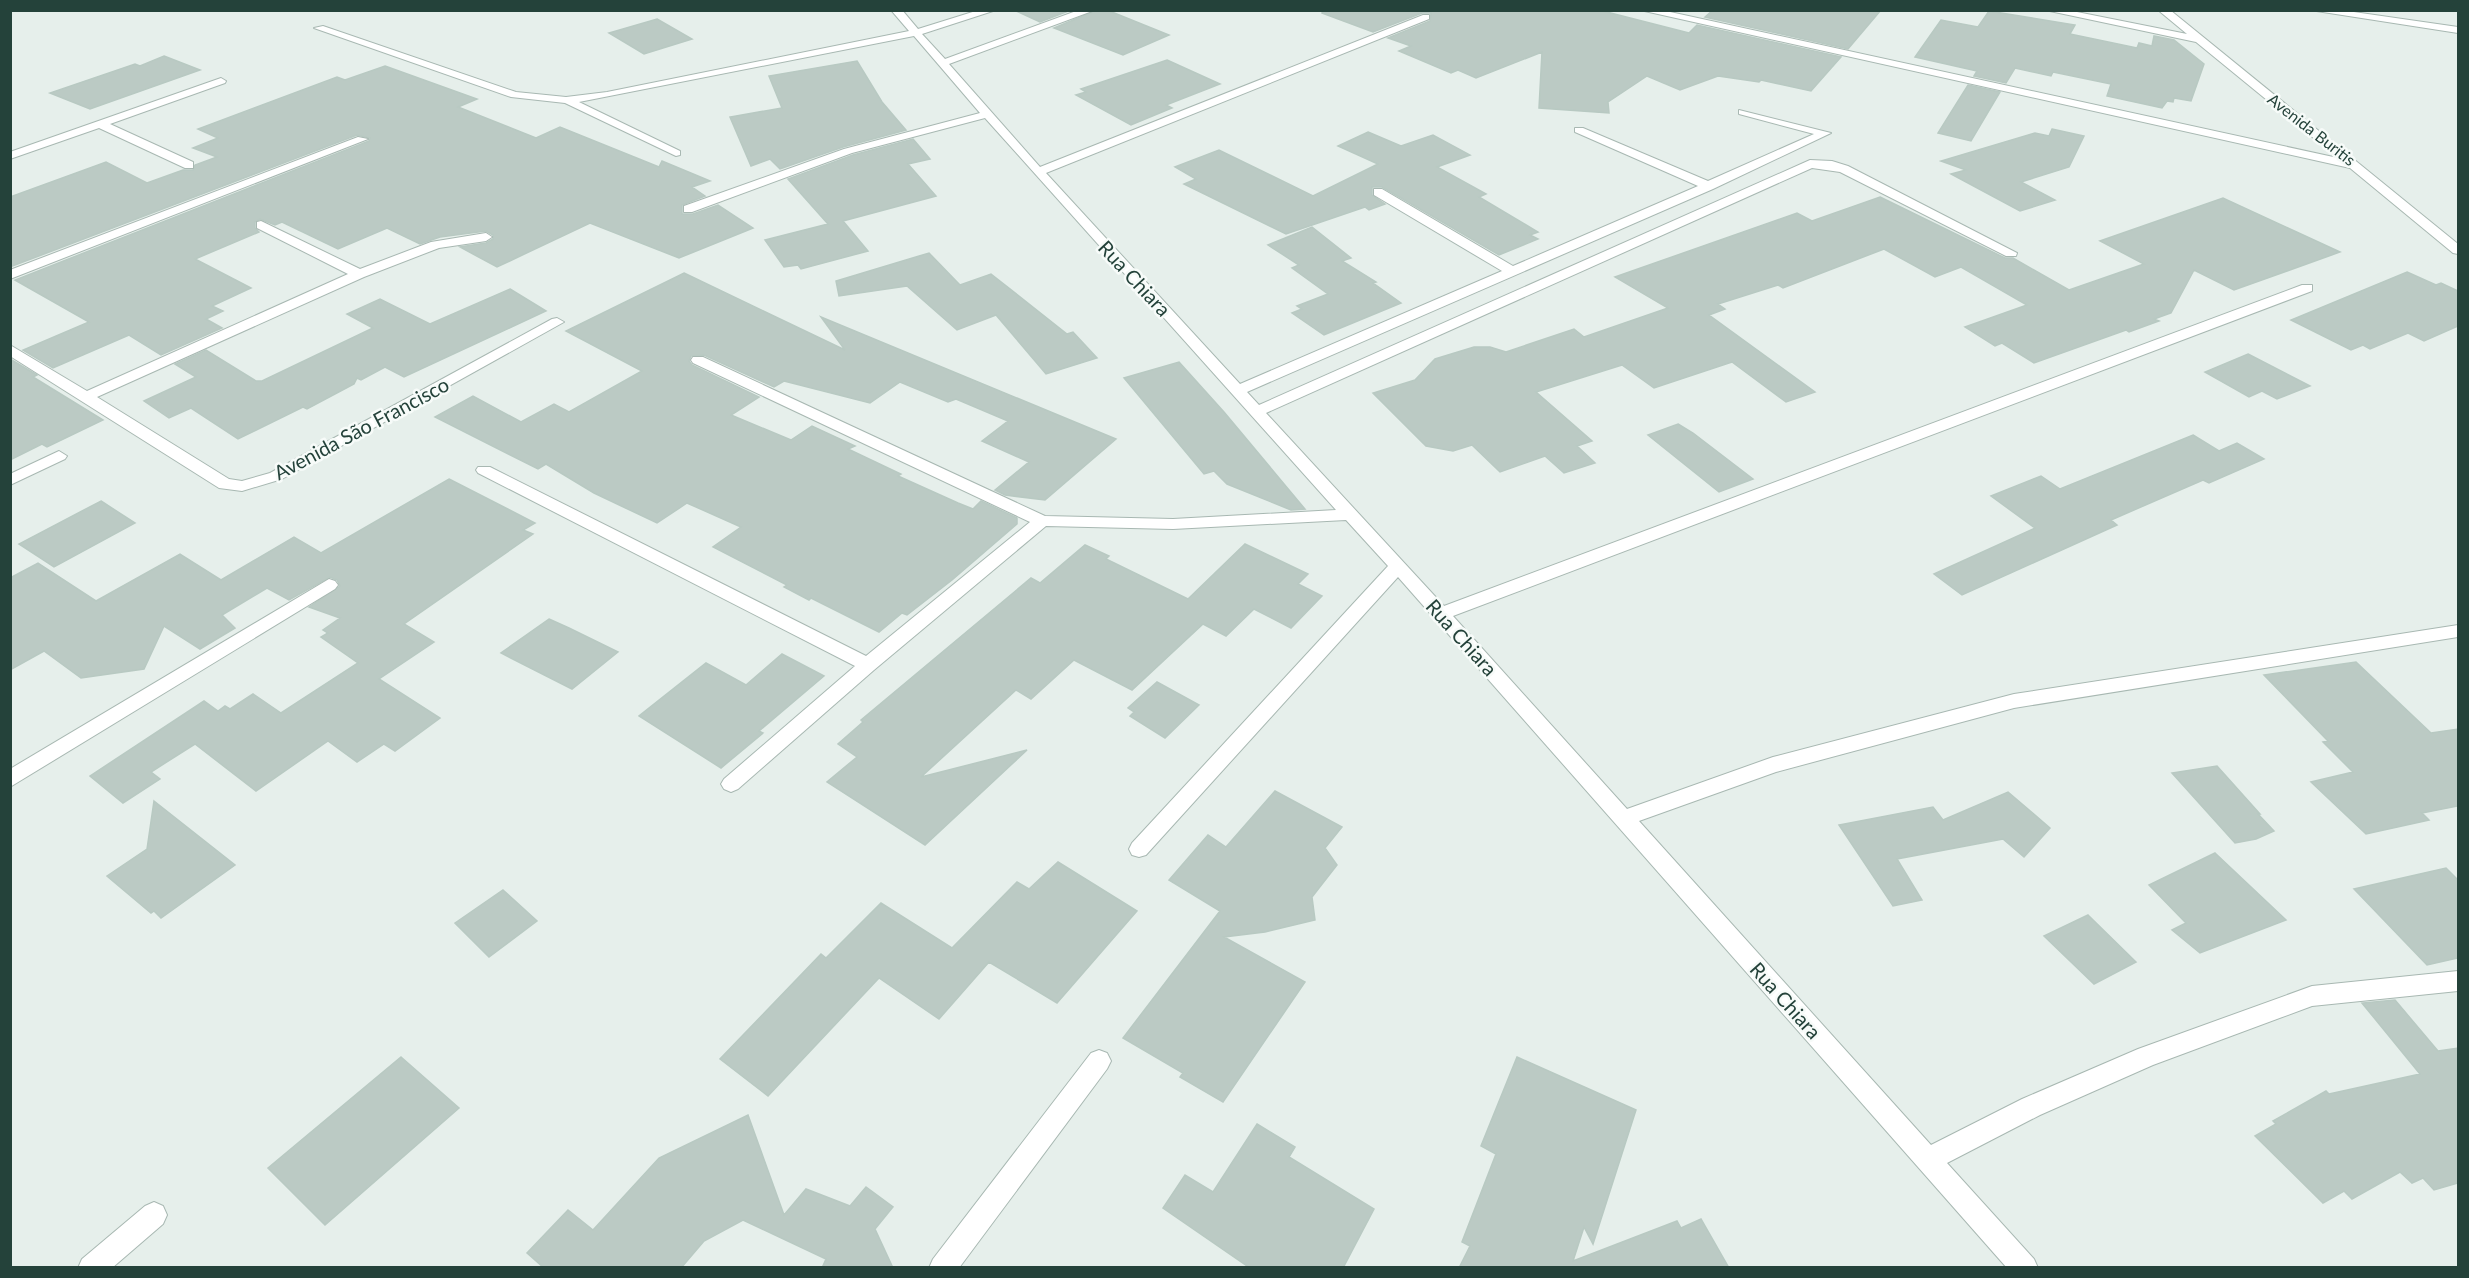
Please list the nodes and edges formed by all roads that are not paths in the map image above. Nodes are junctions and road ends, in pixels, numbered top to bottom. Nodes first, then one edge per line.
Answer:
1 (896, 10) edge
2 (991, 10) edge
3 (1090, 10) edge
4 (1645, 10) edge
5 (2050, 10) edge
6 (2163, 10) edge
7 (2315, 10) edge
8 (2417, 10) edge
9 (1426, 17) dead end
10 (2425, 25) junction
11 (319, 28) dead end
12 (2458, 30) edge
13 (915, 33) junction
14 (2198, 39) junction
15 (941, 64) junction
16 (221, 81) dead end
17 (566, 100) junction
18 (1743, 112) dead end
19 (989, 114) junction
20 (99, 124) junction
21 (1579, 130) dead end
22 (362, 139) dead end
23 (676, 153) dead end
24 (10, 156) edge
25 (189, 165) dead end
26 (2358, 166) junction
27 (1038, 172) junction
28 (1709, 186) junction
29 (1378, 192) dead end
30 (688, 209) dead end
31 (261, 225) dead end
32 (486, 237) dead end
33 (2458, 250) edge
34 (2011, 253) dead end
35 (1512, 271) junction
36 (359, 274) junction
37 (10, 275) edge
38 (2307, 288) dead end
39 (557, 321) dead end
40 (10, 350) edge
41 (698, 360) dead end
42 (1238, 390) junction
43 (87, 396) junction
44 (1258, 411) junction
45 (59, 456) dead end
46 (484, 470) dead end
47 (10, 480) edge
48 (1351, 514) junction
49 (1042, 521) junction
50 (1398, 566) junction
51 (329, 585) dead end
52 (1441, 614) junction
53 (2458, 631) edge
54 (868, 665) junction
55 (10, 779) edge
56 (731, 784) dead end
57 (1624, 818) junction
58 (1139, 849) dead end
59 (2458, 981) edge
60 (1099, 1061) dead end
61 (1929, 1160) junction
62 (154, 1215) dead end
63 (91, 1268) edge
64 (942, 1268) edge
65 (2025, 1268) edge

1 - 13 street, Rua Chiara
2 - 13 street
3 - 15 street
4 - 26 street
5 - 14 street
6 - 14 street, Avenida Buritis
7 - 10 street
8 - 10 street
9 - 27 street
10 - 12 street
11 - 17 street
13 - 15 street, Rua Chiara
13 - 17 street
14 - 26 street, Avenida Buritis
15 - 19 street, Rua Chiara
16 - 20 street
17 - 23 street
18 - 28 street
19 - 27 street, Rua Chiara
19 - 30 street
20 - 24 street
20 - 25 street
21 - 28 street
22 - 37 street
26 - 33 street, Avenida Buritis
27 - 42 street, Rua Chiara
28 - 35 street
29 - 35 street
31 - 36 street
32 - 36 street
34 - 44 street
35 - 42 street
36 - 43 street
38 - 52 street
39 - 43 street, Avenida São Francisco
40 - 43 street, Avenida São Francisco
41 - 49 street
42 - 44 street, Rua Chiara
44 - 48 street, Rua Chiara
45 - 47 street
46 - 54 street
48 - 49 street
48 - 50 street, Rua Chiara
49 - 54 street
50 - 52 street, Rua Chiara
50 - 58 street
51 - 55 street
52 - 57 street, Rua Chiara
53 - 57 street
54 - 56 street
57 - 61 street, Rua Chiara
59 - 61 street
60 - 64 street
61 - 65 street, Rua Chiara
62 - 63 street

